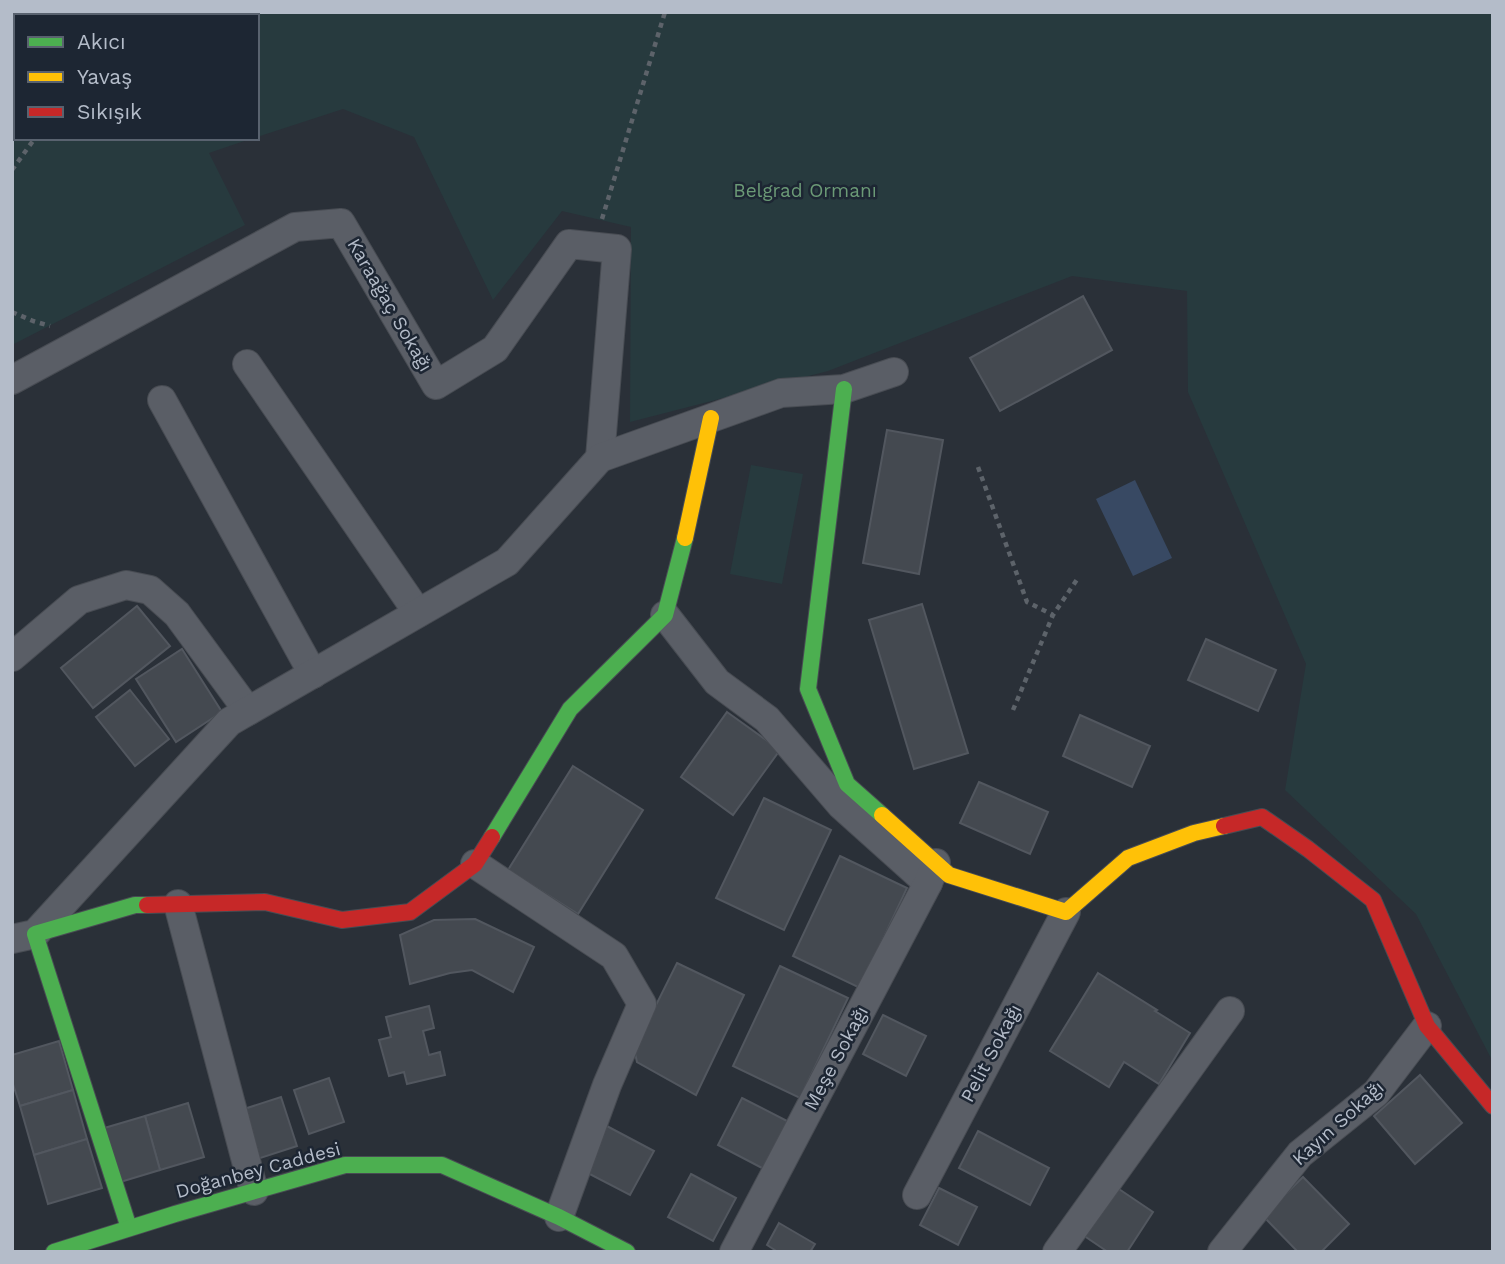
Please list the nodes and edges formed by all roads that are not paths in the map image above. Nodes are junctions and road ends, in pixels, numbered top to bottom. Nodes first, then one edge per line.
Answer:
1 (247, 364) dead end
2 (894, 372) dead end
3 (12, 380) edge
4 (844, 389) junction
5 (162, 400) dead end
6 (711, 418) junction
7 (600, 458) junction
8 (418, 613) junction
9 (665, 615) junction
10 (12, 657) edge
11 (313, 674) junction
12 (248, 711) junction
13 (475, 864) junction
14 (932, 873) junction
15 (178, 904) junction
16 (1066, 912) junction
17 (24, 937) edge
18 (1230, 1011) dead end
19 (1427, 1026) junction
20 (1493, 1106) edge
21 (254, 1191) junction
22 (916, 1195) dead end
23 (559, 1217) junction
24 (129, 1228) junction
25 (54, 1252) edge
26 (627, 1252) edge
27 (734, 1252) edge
28 (1057, 1252) edge
29 (1222, 1252) edge

1 - 8 street
2 - 4 street
3 - 7 street, Karaağaç Sokağı
4 - 6 street
4 - 14 street
5 - 11 street
6 - 7 street
6 - 9 street
7 - 8 street
8 - 11 street
9 - 13 street
9 - 14 street
10 - 12 street
11 - 12 street
12 - 17 street
13 - 15 street
13 - 23 street
14 - 16 street
14 - 27 street, Meşe Sokağı
15 - 17 street
15 - 21 street
16 - 19 street
16 - 22 street, Pelit Sokağı
17 - 24 street
18 - 28 street
19 - 20 street
19 - 29 street, Kayın Sokağı
21 - 23 street, Doğanbey Caddesi
21 - 24 street, Doğanbey Caddesi
23 - 26 street, Doğanbey Caddesi
24 - 25 street, Doğanbey Caddesi

